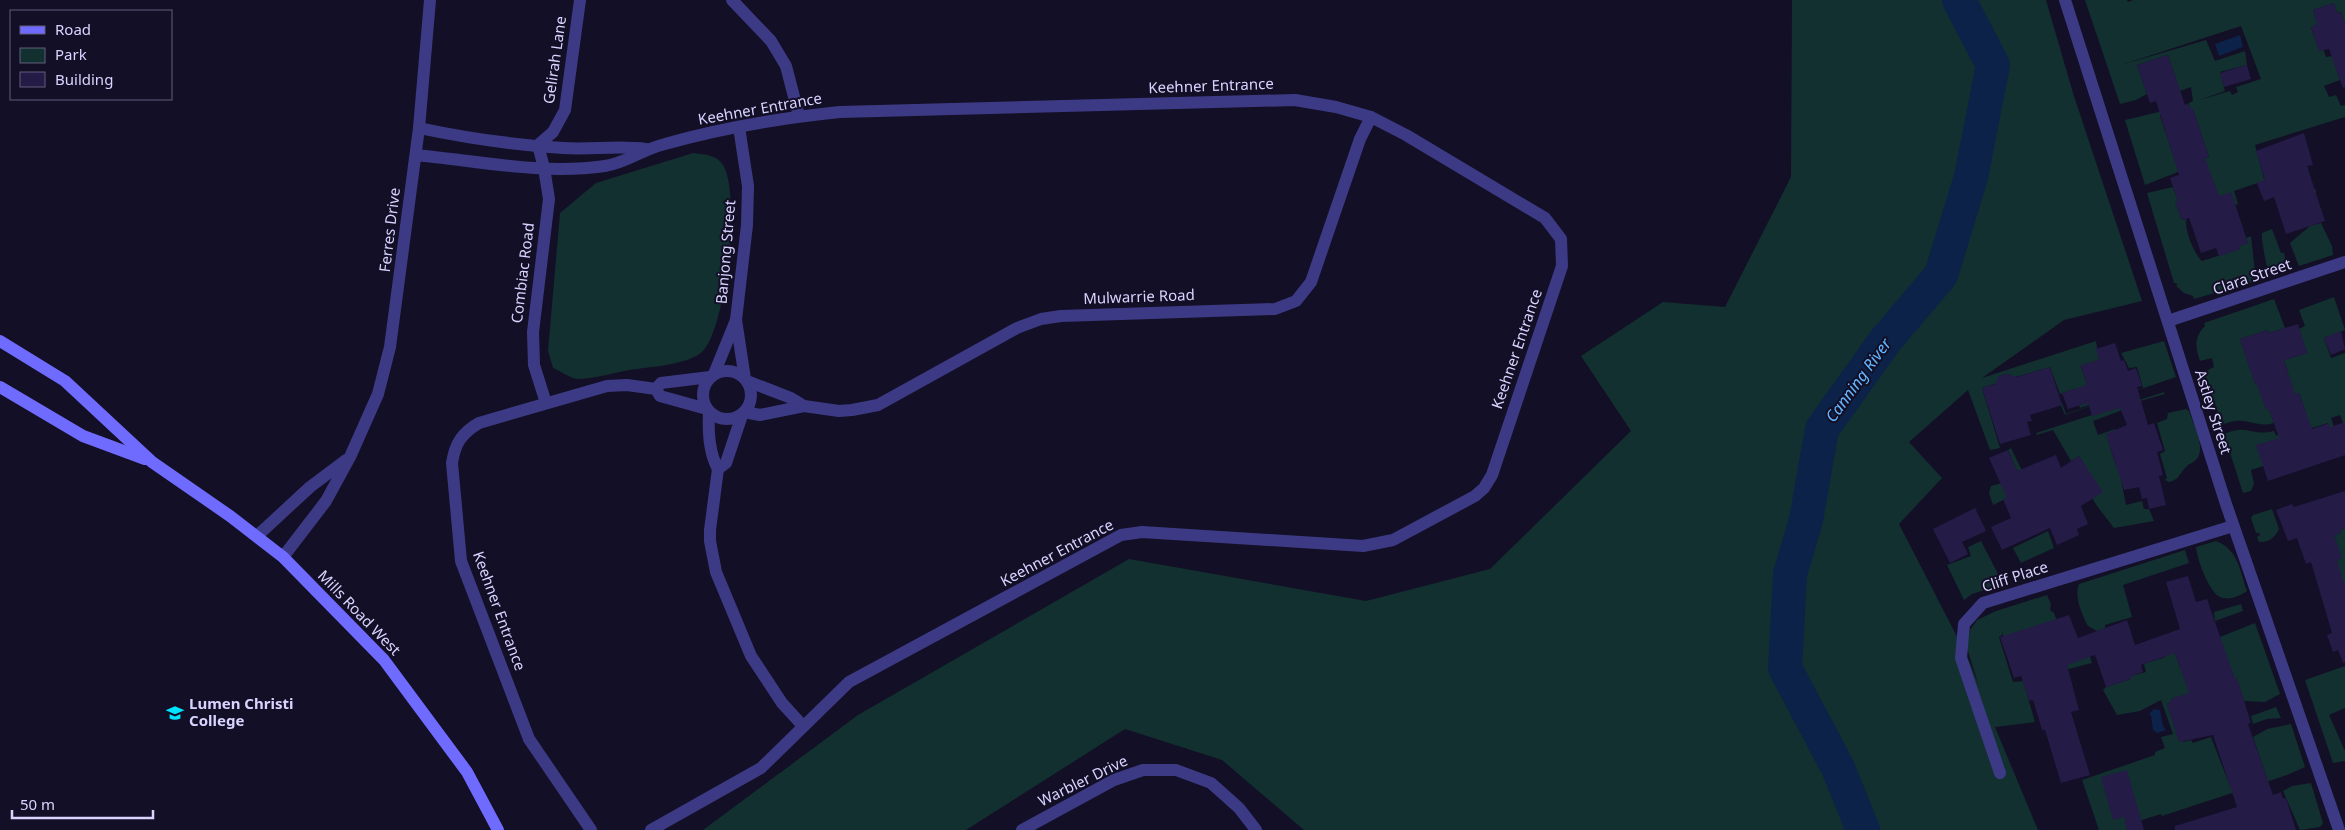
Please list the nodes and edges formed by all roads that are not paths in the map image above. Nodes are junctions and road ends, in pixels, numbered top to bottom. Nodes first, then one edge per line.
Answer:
1 (430, 0) edge
2 (580, 0) edge
3 (732, 0) edge
4 (2066, 0) edge
5 (799, 116) junction
6 (1370, 118) junction
7 (739, 127) junction
8 (419, 128) junction
9 (538, 145) junction
10 (646, 149) junction
11 (416, 155) junction
12 (544, 168) junction
13 (2345, 262) edge
14 (736, 320) junction
15 (2168, 321) junction
16 (0, 341) edge
17 (712, 375) junction
18 (746, 380) junction
19 (0, 387) edge
20 (656, 389) junction
21 (546, 403) junction
22 (804, 406) junction
23 (708, 411) junction
24 (743, 413) junction
25 (350, 456) junction
26 (152, 462) junction
27 (718, 469) junction
28 (2233, 526) junction
29 (257, 536) junction
30 (283, 558) junction
31 (803, 726) junction
32 (2000, 773) dead end
33 (498, 830) edge
34 (591, 830) edge
35 (651, 830) edge
36 (1022, 830) edge
37 (1256, 830) edge
38 (2339, 830) edge

1 - 8 street, Ferres Drive
2 - 9 street, Gelirah Lane
3 - 5 street
4 - 15 street, Astley Street
5 - 6 street, Keehner Entrance
5 - 7 street, Keehner Entrance
6 - 22 street, Mulwarrie Road
6 - 31 street, Keehner Entrance
7 - 10 street, Keehner Entrance
7 - 14 street, Banjong Street
8 - 9 street, Keehner Entrance
8 - 11 street, Ferres Drive
9 - 10 street, Keehner Entrance
9 - 12 street, Combiac Road
10 - 12 street, Keehner Entrance
11 - 12 street, Keehner Entrance
11 - 25 street, Ferres Drive
12 - 21 street, Combiac Road
13 - 15 street, Clara Street
14 - 17 street, Banjong Street
14 - 18 street, Banjong Street
15 - 28 street, Astley Street
16 - 26 main road, Mills Road West
17 - 18 street
17 - 20 street, Keehner Entrance
17 - 23 street
18 - 22 street, Mulwarrie Road
18 - 24 street
19 - 26 main road, Mills Road West
20 - 21 street, Keehner Entrance
20 - 23 street, Keehner Entrance
21 - 34 street, Keehner Entrance
22 - 24 street, Mulwarrie Road
23 - 24 street
23 - 27 street
24 - 27 street
25 - 29 street, Ferres Drive
25 - 30 street, Ferres Drive
26 - 29 main road, Mills Road West
27 - 31 street
28 - 32 street, Cliff Place
28 - 38 street, Astley Street
29 - 30 main road, Mills Road West
30 - 33 main road, Mills Road West
31 - 35 street, Keehner Entrance
36 - 37 street, Warbler Drive

